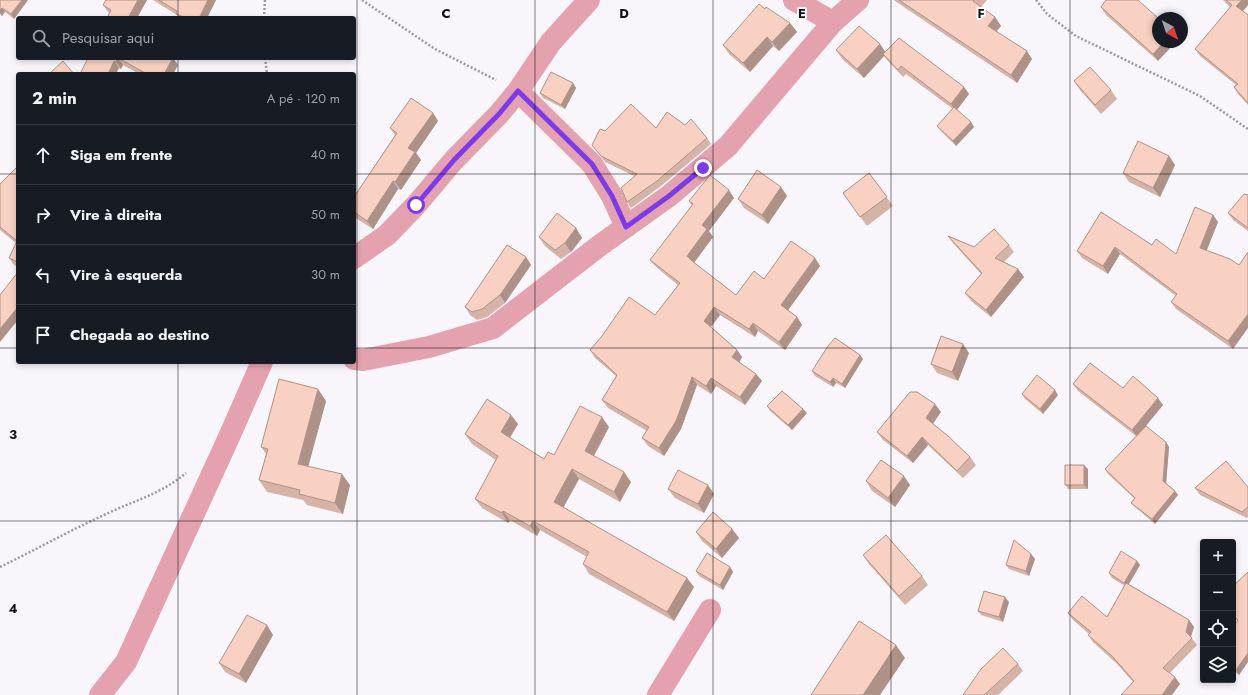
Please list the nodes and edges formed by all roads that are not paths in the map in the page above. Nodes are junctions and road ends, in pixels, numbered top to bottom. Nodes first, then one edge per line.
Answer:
1 (589, 0) edge
2 (794, 0) edge
3 (858, 0) edge
4 (833, 22) junction
5 (518, 91) junction
6 (626, 227) junction
7 (356, 257) edge
8 (356, 359) edge
9 (261, 364) edge
10 (710, 610) dead end
11 (100, 695) edge
12 (658, 695) edge

1 - 5 street
2 - 4 street
3 - 4 street
4 - 6 street
5 - 6 street
5 - 7 street
6 - 8 street
9 - 11 street
10 - 12 street

